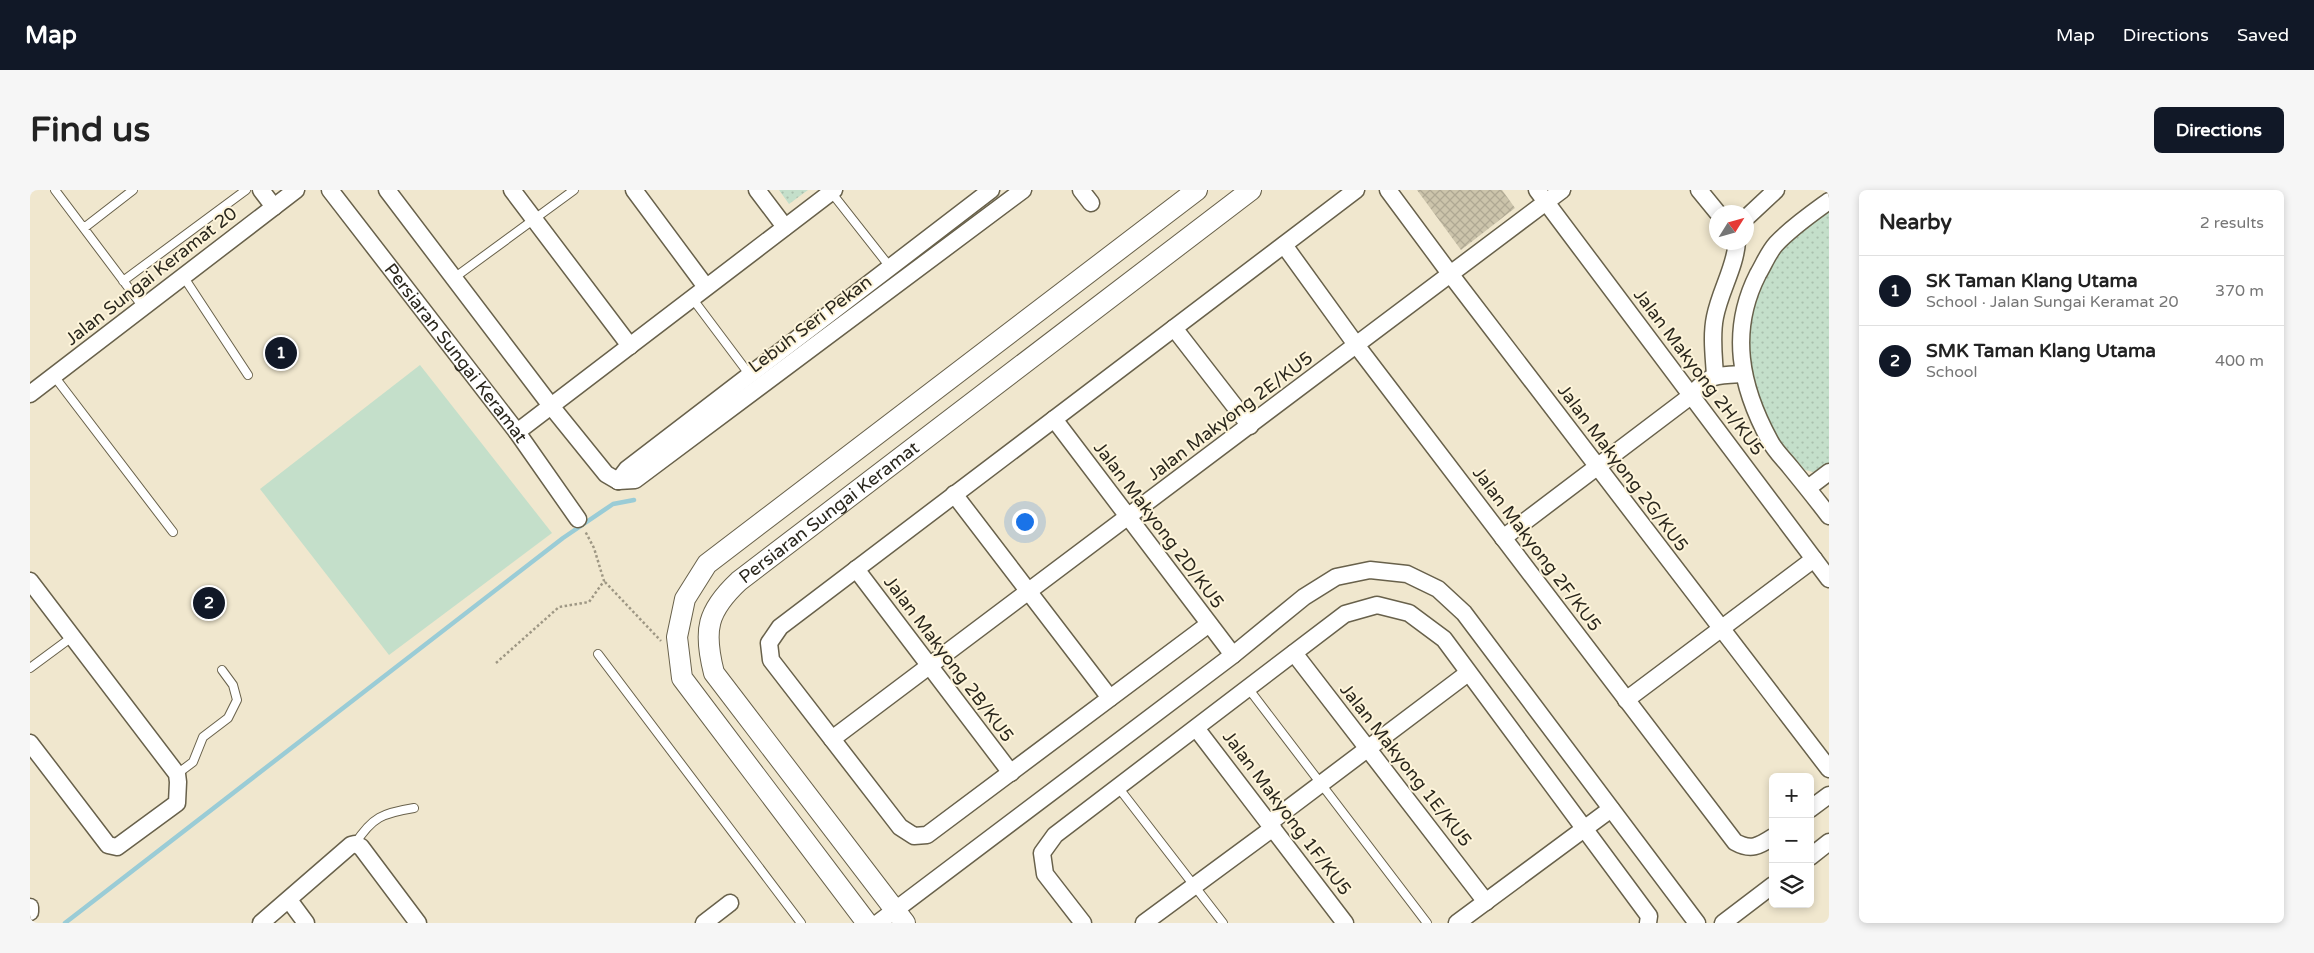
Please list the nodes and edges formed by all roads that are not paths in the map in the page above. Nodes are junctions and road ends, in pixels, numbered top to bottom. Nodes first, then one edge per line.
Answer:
1 (55, 190) edge
2 (133, 190) edge
3 (246, 190) edge
4 (261, 190) edge
5 (296, 190) edge
6 (330, 190) edge
7 (387, 190) edge
8 (512, 190) edge
9 (574, 190) edge
10 (634, 190) edge
11 (757, 190) edge
12 (991, 190) edge
13 (1023, 190) edge
14 (1080, 190) edge
15 (1197, 190) edge
16 (1251, 190) edge
17 (1356, 190) edge
18 (1388, 190) edge
19 (1562, 190) edge
20 (1699, 190) edge
21 (1776, 190) edge
22 (832, 191) edge
23 (1542, 196) edge
24 (1829, 200) edge
25 (1091, 204) dead end
26 (1711, 205) edge
27 (274, 206) junction
28 (1754, 211) edge
29 (534, 219) junction
30 (785, 227) junction
31 (84, 228) junction
32 (1284, 245) junction
33 (1736, 250) edge
34 (890, 267) junction
35 (183, 276) junction
36 (1451, 276) junction
37 (454, 278) junction
38 (123, 281) junction
39 (706, 287) junction
40 (692, 298) junction
41 (143, 307) junction
42 (1174, 328) junction
43 (630, 346) junction
44 (1357, 346) junction
45 (749, 374) junction
46 (1743, 374) junction
47 (248, 375) dead end
48 (54, 376) junction
49 (1715, 376) junction
50 (30, 394) edge
51 (1692, 395) junction
52 (551, 406) junction
53 (1054, 419) junction
54 (1250, 426) junction
55 (517, 432) junction
56 (1597, 466) junction
57 (1829, 472) edge
58 (618, 481) junction
59 (1808, 488) junction
60 (954, 494) junction
61 (1829, 516) edge
62 (1128, 517) junction
63 (581, 524) road end
64 (173, 532) dead end
65 (1503, 538) junction
66 (1814, 559) junction
67 (856, 569) junction
68 (1829, 579) edge
69 (30, 581) edge
70 (1028, 592) junction
71 (1209, 624) junction
72 (1721, 629) junction
73 (72, 637) junction
74 (1294, 653) junction
75 (598, 654) dead end
76 (1233, 655) junction
77 (929, 667) junction
78 (30, 668) edge
79 (222, 670) dead end
80 (1468, 672) junction
81 (1248, 688) junction
82 (1110, 698) junction
83 (1626, 700) junction
84 (1196, 728) junction
85 (832, 739) junction
86 (30, 742) edge
87 (1368, 749) junction
88 (1829, 769) edge
89 (1011, 773) junction
90 (177, 774) junction
91 (1322, 784) junction
92 (1118, 787) junction
93 (1829, 795) edge
94 (1814, 806) edge
95 (414, 808) dead end
96 (1611, 809) junction
97 (1271, 826) junction
98 (1584, 829) junction
99 (1769, 839) edge
100 (1829, 842) edge
101 (355, 844) junction
102 (1814, 854) edge
103 (1194, 886) junction
104 (1769, 888) edge
105 (289, 900) junction
106 (1486, 902) junction
107 (730, 903) dead end
108 (30, 907) edge
109 (30, 912) edge
110 (900, 917) edge
111 (261, 923) edge
112 (306, 923) edge
113 (418, 923) edge
114 (704, 923) edge
115 (801, 923) edge
116 (867, 923) edge
117 (878, 923) edge
118 (1083, 923) edge
119 (1144, 923) edge
120 (1223, 923) edge
121 (1345, 923) edge
122 (1427, 923) edge
123 (1457, 923) edge
124 (1648, 923) edge
125 (1697, 923) edge
126 (1723, 923) edge

1 - 31 lane
2 - 31 lane
3 - 38 lane
4 - 27 street
5 - 27 street, Jalan Sungai Keramat 20
6 - 55 street, Persiaran Sungai Keramat
7 - 37 street
8 - 29 street
9 - 29 lane
10 - 39 street
11 - 30 street
12 - 34 street
13 - 58 street, Lebuh Seri Pekan
14 - 25 street
15 - 116 street, Persiaran Sungai Keramat
16 - 110 street, Persiaran Sungai Keramat
17 - 32 street
18 - 36 street, Jalan Makyong 2G/KU5
19 - 23 street, Jalan Makyong 2E/KU5
20 - 26 street
21 - 28 street
22 - 30 street
22 - 34 lane
23 - 36 street, Jalan Makyong 2E/KU5
23 - 51 street, Jalan Makyong 2H/KU5
24 - 46 street
27 - 35 street, Jalan Sungai Keramat 20
29 - 37 lane
29 - 43 street
30 - 39 street
31 - 38 lane
32 - 42 street
32 - 44 street, Jalan Makyong 2F/KU5
33 - 49 street
34 - 45 street
35 - 41 street, Jalan Sungai Keramat 20
35 - 47 lane
36 - 44 street, Jalan Makyong 2E/KU5
36 - 56 street, Jalan Makyong 2G/KU5
37 - 52 street
38 - 41 lane
39 - 40 street
40 - 43 street
40 - 45 lane
41 - 48 street, Jalan Sungai Keramat 20
42 - 53 street
42 - 54 street
43 - 52 street
44 - 54 street, Jalan Makyong 2E/KU5
44 - 65 street, Jalan Makyong 2F/KU5
45 - 58 street
46 - 49 street
46 - 59 street
48 - 50 street, Jalan Sungai Keramat 20
48 - 64 lane
49 - 51 street
51 - 56 street
51 - 66 street, Jalan Makyong 2H/KU5
52 - 55 street
52 - 58 street
53 - 60 street
53 - 62 street, Jalan Makyong 2D/KU5
54 - 62 street, Jalan Makyong 2E/KU5
55 - 63 street, Persiaran Sungai Keramat
56 - 65 street
56 - 72 street, Jalan Makyong 2G/KU5
57 - 59 street
59 - 61 street
60 - 67 street
60 - 70 street
62 - 70 street, Jalan Makyong 2E/KU5
62 - 71 street, Jalan Makyong 2D/KU5
65 - 83 street, Jalan Makyong 2F/KU5
66 - 68 street, Jalan Makyong 2H/KU5
66 - 72 street
67 - 77 street, Jalan Makyong 2B/KU5
67 - 85 street
69 - 73 street
70 - 77 street, Jalan Makyong 2E/KU5
70 - 82 street
71 - 76 street, Jalan Makyong 2D/KU5
71 - 82 street
72 - 83 street
72 - 88 street, Jalan Makyong 2G/KU5
73 - 78 lane
73 - 90 street
74 - 80 street
74 - 81 street
74 - 87 street, Jalan Makyong 1E/KU5
75 - 115 lane
76 - 96 street
76 - 110 street
77 - 85 street, Jalan Makyong 2E/KU5
77 - 89 street, Jalan Makyong 2B/KU5
79 - 90 lane
80 - 87 street
80 - 98 street
81 - 84 street
81 - 91 lane
82 - 89 street
83 - 99 street, Jalan Makyong 2F/KU5
84 - 92 street
84 - 97 street, Jalan Makyong 1F/KU5
85 - 89 street
86 - 90 street
87 - 91 street
87 - 106 street, Jalan Makyong 1E/KU5
91 - 97 street
91 - 122 lane
92 - 103 lane
92 - 118 street
93 - 94 street
95 - 101 lane
96 - 98 street
96 - 125 street
97 - 103 street
97 - 121 street, Jalan Makyong 1F/KU5
98 - 106 street
98 - 124 street
100 - 102 street
101 - 105 street
101 - 113 street
103 - 119 street
103 - 120 lane
104 - 126 street
105 - 111 street
105 - 112 street
106 - 123 street
107 - 114 street
108 - 109 street
110 - 117 street

